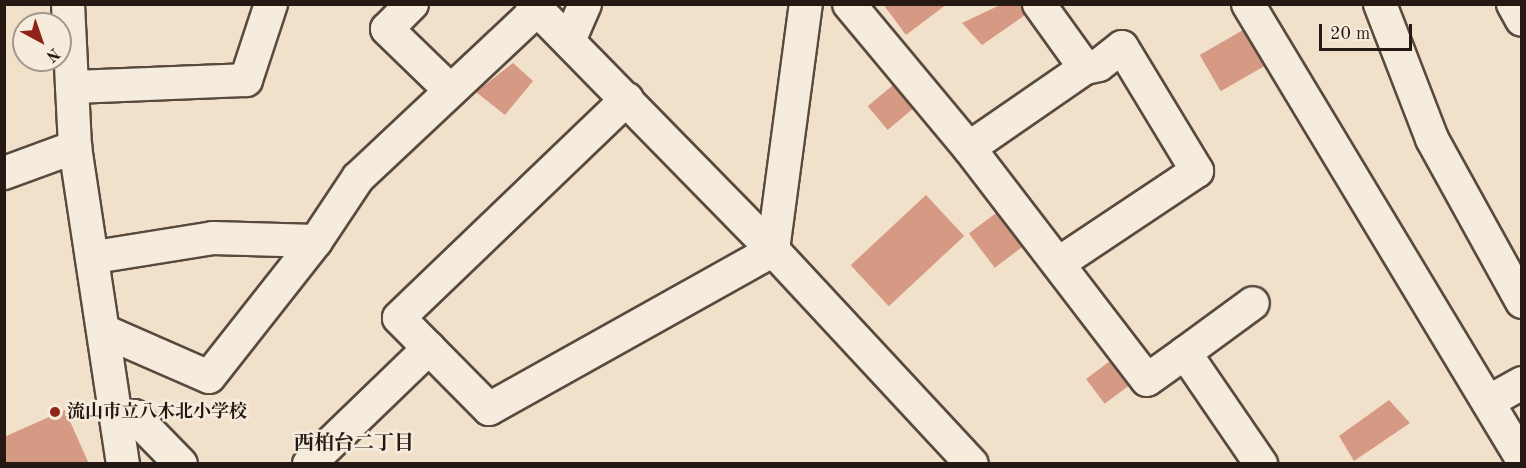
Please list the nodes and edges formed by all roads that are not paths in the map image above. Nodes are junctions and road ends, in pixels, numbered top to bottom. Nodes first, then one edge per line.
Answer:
1 (68, 4) edge
2 (271, 4) edge
3 (412, 4) edge
4 (585, 4) edge
5 (806, 4) edge
6 (849, 4) edge
7 (1039, 4) edge
8 (1248, 4) edge
9 (1380, 4) edge
10 (1513, 4) edge
11 (534, 7) edge
12 (1521, 20) edge
13 (569, 41) junction
14 (1085, 68) junction
15 (72, 87) junction
16 (450, 90) junction
17 (627, 99) junction
18 (75, 147) junction
19 (969, 148) junction
20 (4, 173) edge
21 (316, 241) junction
22 (773, 250) junction
23 (95, 257) junction
24 (1059, 263) junction
25 (1521, 302) edge
26 (1253, 303) dead end
27 (106, 332) junction
28 (429, 348) junction
29 (1185, 353) junction
30 (1521, 383) edge
31 (1488, 402) junction
32 (119, 422) junction
33 (1521, 459) edge
34 (123, 464) edge
35 (181, 464) edge
36 (309, 464) edge
37 (972, 464) edge
38 (1261, 464) edge

1 - 15 street
2 - 15 street
3 - 16 street
4 - 13 street
5 - 22 street
6 - 19 street
7 - 14 street
8 - 31 street
9 - 25 street
10 - 12 street
11 - 13 street
11 - 16 street
13 - 17 street
14 - 19 street
14 - 24 street
15 - 18 street
16 - 21 street
17 - 22 street
17 - 28 street
18 - 20 street
18 - 23 street
19 - 24 street
21 - 23 street
21 - 27 street
22 - 28 street
22 - 37 street
23 - 27 street
24 - 29 street
26 - 29 street
27 - 32 street
28 - 36 street
29 - 38 street
30 - 31 street
31 - 33 street
32 - 34 street
32 - 35 street

